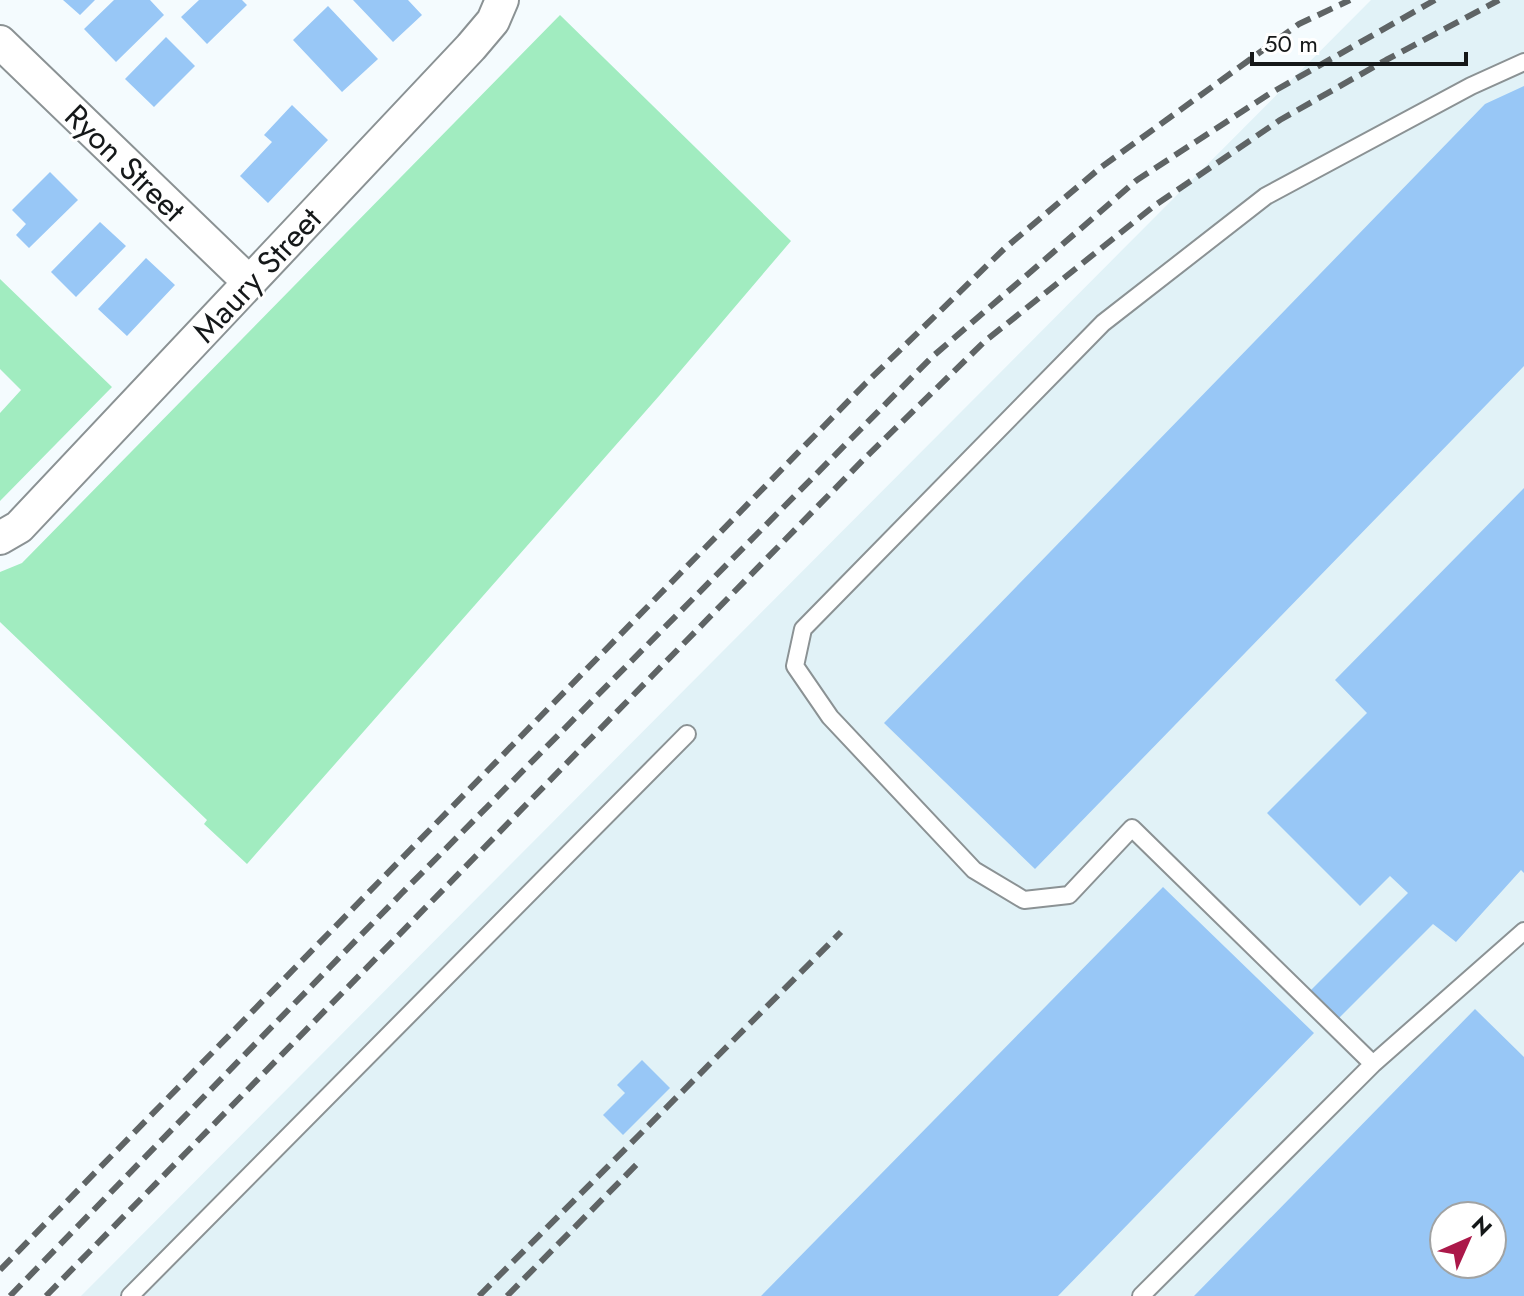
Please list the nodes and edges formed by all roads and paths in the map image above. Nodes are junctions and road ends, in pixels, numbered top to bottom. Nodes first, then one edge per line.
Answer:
1 (502, 0) edge
2 (0, 42) edge
3 (1524, 62) edge
4 (250, 283) junction
5 (0, 538) edge
6 (687, 734) dead end
7 (1524, 931) edge
8 (1373, 1064) junction
9 (130, 1296) edge
10 (1141, 1296) edge

1 - 4 street, Maury Street
2 - 4 street, Ryon Street
3 - 8 lane
4 - 5 street, Maury Street
6 - 9 lane
7 - 8 lane
8 - 10 lane

